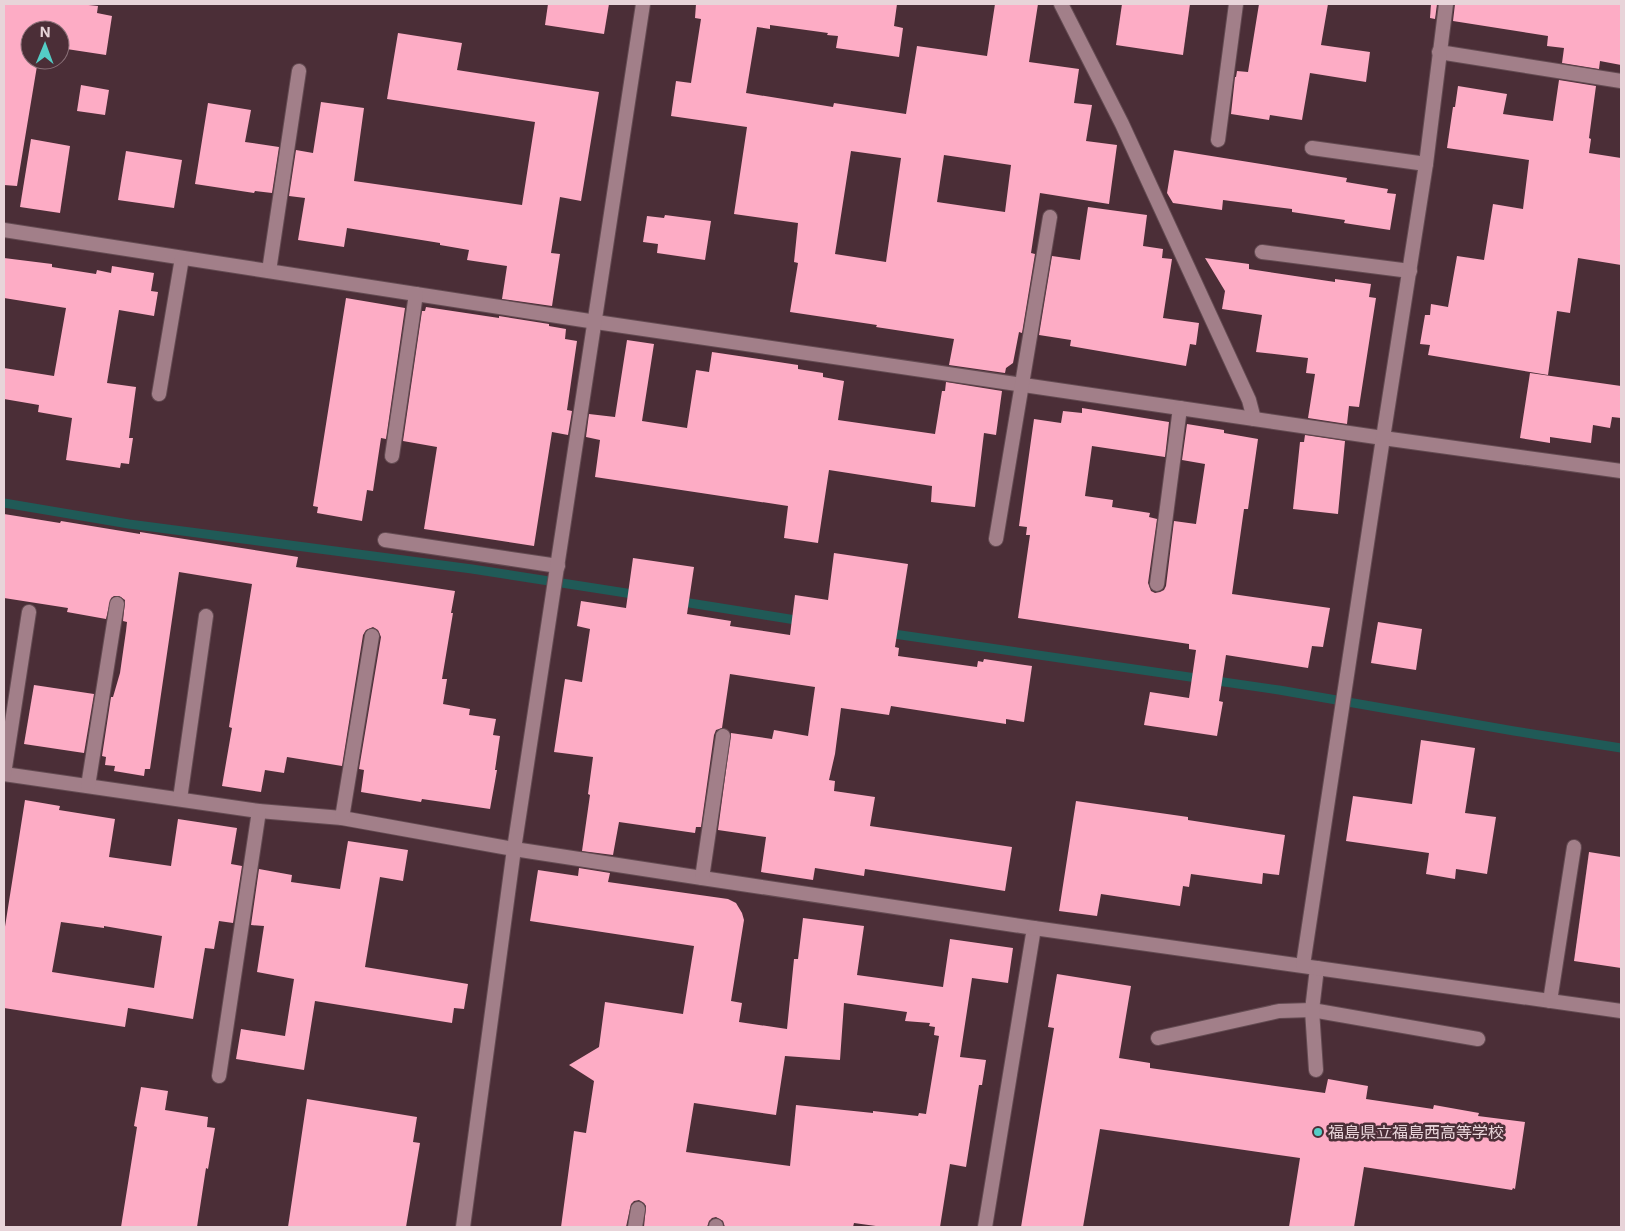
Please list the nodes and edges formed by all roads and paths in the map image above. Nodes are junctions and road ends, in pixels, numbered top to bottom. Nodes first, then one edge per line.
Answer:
1 (643, 4) edge
2 (1061, 4) edge
3 (1236, 4) edge
4 (1446, 4) edge
5 (1439, 52) junction
6 (299, 72) dead end
7 (1621, 81) edge
8 (1218, 140) dead end
9 (1312, 148) dead end
10 (1426, 164) junction
11 (1050, 217) dead end
12 (4, 230) edge
13 (1262, 252) dead end
14 (182, 258) junction
15 (269, 271) junction
16 (1410, 271) junction
17 (416, 294) junction
18 (596, 322) junction
19 (1022, 385) junction
20 (159, 394) dead end
21 (1180, 408) junction
22 (1254, 419) junction
23 (1383, 438) junction
24 (392, 456) dead end
25 (1621, 471) edge
26 (996, 539) dead end
27 (385, 540) dead end
28 (558, 566) junction
29 (1157, 584) dead end
30 (117, 604) dead end
31 (29, 612) dead end
32 (206, 616) dead end
33 (372, 636) dead end
34 (723, 736) dead end
35 (4, 774) edge
36 (88, 786) junction
37 (180, 799) junction
38 (259, 811) junction
39 (342, 818) junction
40 (1574, 846) dead end
41 (514, 848) junction
42 (702, 878) junction
43 (1034, 928) junction
44 (1303, 965) junction
45 (1318, 968) junction
46 (1550, 1001) junction
47 (1312, 1010) junction
48 (1621, 1011) edge
49 (1158, 1038) dead end
50 (1478, 1038) dead end
51 (1316, 1070) dead end
52 (219, 1076) dead end
53 (638, 1209) dead end
54 (462, 1227) edge
55 (635, 1227) edge
56 (986, 1227) edge

1 - 18 street
2 - 22 street
3 - 8 street
4 - 5 street
5 - 7 street
5 - 10 street
6 - 15 street
9 - 10 street
10 - 16 street
11 - 19 street
12 - 14 street
13 - 16 street
14 - 15 street
14 - 20 street
15 - 17 street
16 - 23 street
17 - 18 street
17 - 24 street
18 - 19 street
18 - 28 street
19 - 21 street
19 - 26 street
21 - 22 street
21 - 29 street
22 - 23 street
23 - 25 street
23 - 44 street
27 - 28 street
28 - 41 street
30 - 36 street
31 - 35 street
32 - 37 street
33 - 39 street
34 - 42 street
35 - 36 street
36 - 37 street
37 - 38 street
38 - 39 street
38 - 52 street
39 - 41 street
40 - 46 street
41 - 42 street
41 - 54 street
42 - 43 street
43 - 44 street
43 - 56 street
44 - 45 street
45 - 46 street
45 - 47 street
46 - 48 street
47 - 49 street
47 - 50 street
47 - 51 street
53 - 55 street

